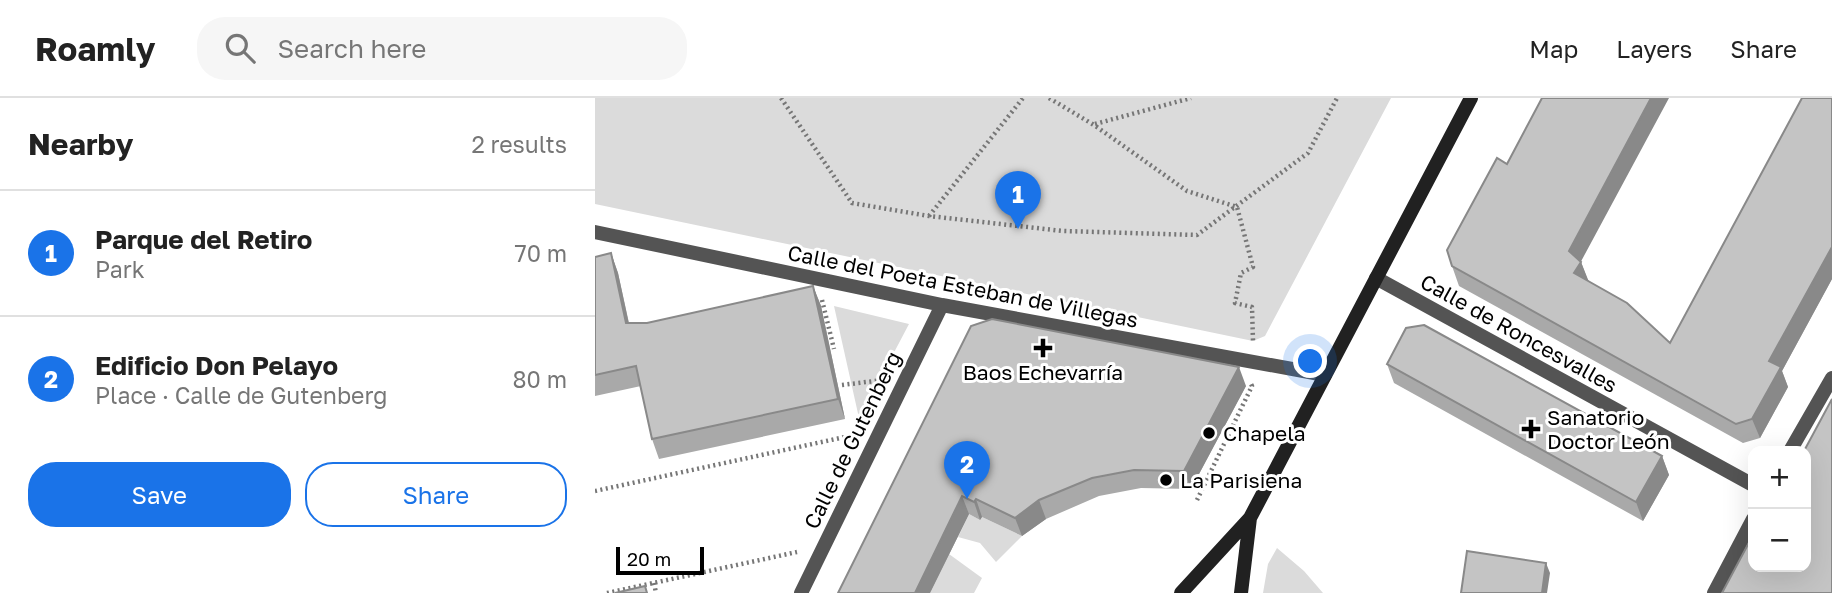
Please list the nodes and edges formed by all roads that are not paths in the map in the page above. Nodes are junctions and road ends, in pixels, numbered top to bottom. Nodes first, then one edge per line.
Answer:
1 (1471, 98) edge
2 (595, 232) edge
3 (1376, 278) junction
4 (942, 305) junction
5 (1325, 375) junction
6 (1832, 377) edge
7 (1793, 446) edge
8 (1748, 482) edge
9 (1249, 518) junction
10 (1748, 528) edge
11 (801, 593) edge
12 (1181, 593) edge
13 (1241, 593) edge
14 (1714, 593) edge

1 - 3 main road
2 - 4 street, Calle del Poeta Esteban de Villegas
3 - 5 main road
3 - 8 street, Calle de Roncesvalles
4 - 5 street, Calle del Poeta Esteban de Villegas
4 - 11 street, Calle de Gutenberg
5 - 9 main road
6 - 7 street
9 - 12 main road
9 - 13 main road
10 - 14 street

